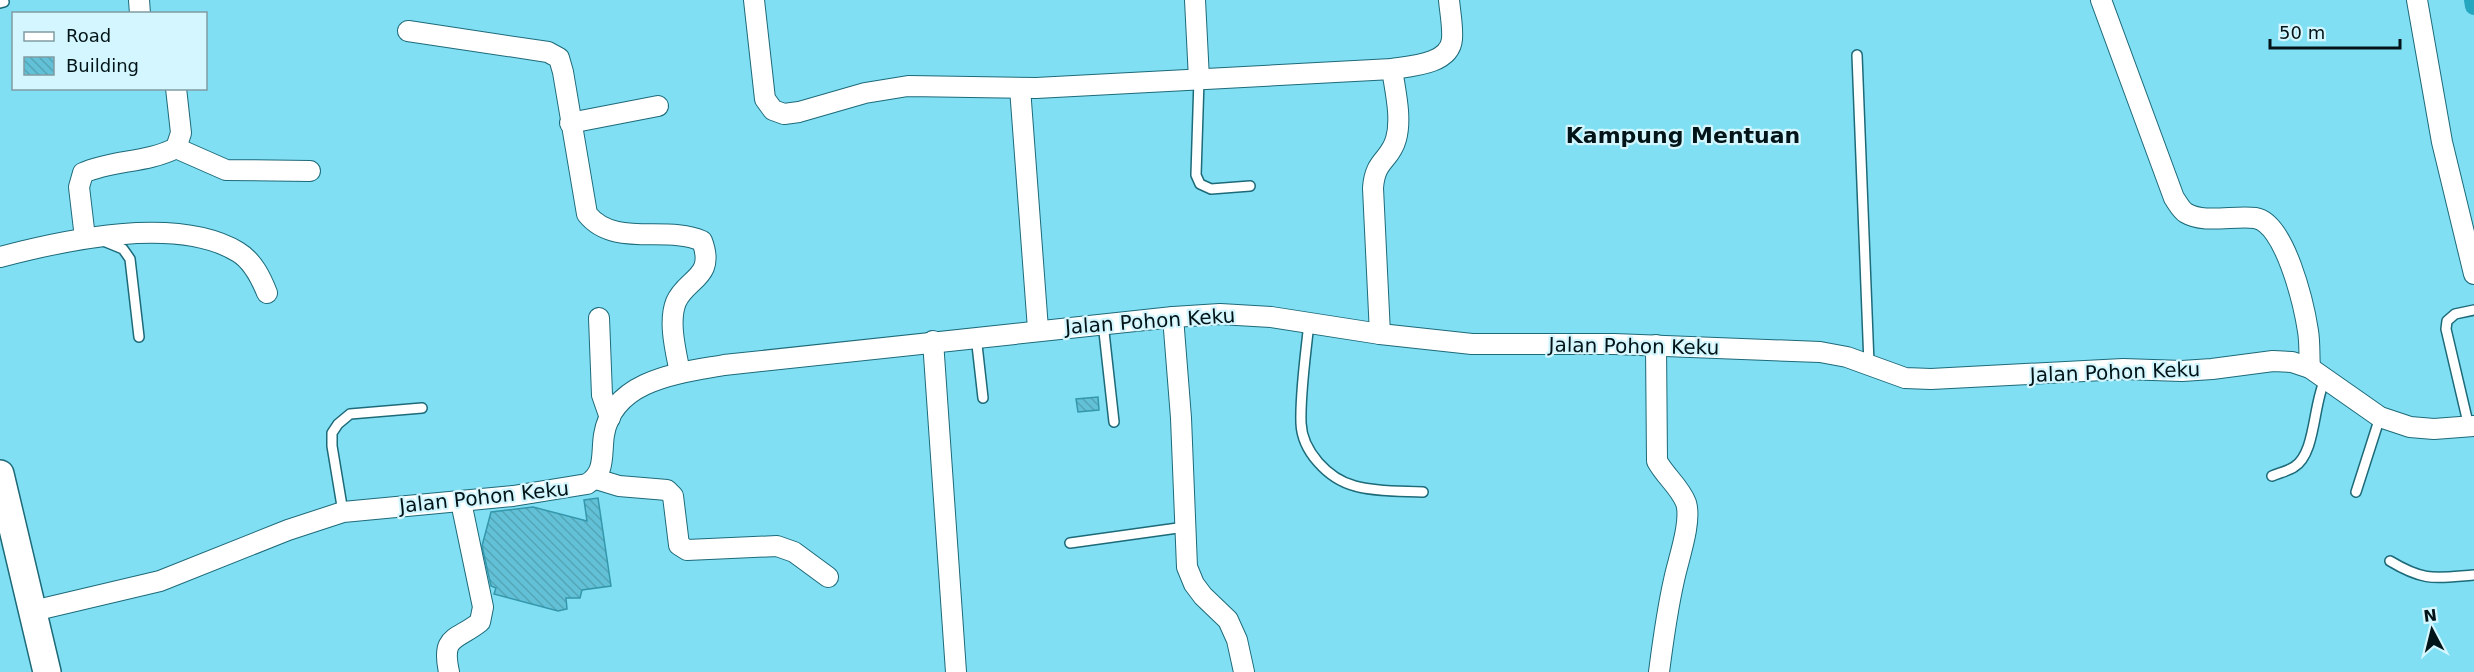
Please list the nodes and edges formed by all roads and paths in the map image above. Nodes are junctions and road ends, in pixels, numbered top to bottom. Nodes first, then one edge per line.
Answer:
1 (754, 0) edge
2 (1195, 0) edge
3 (1449, 0) edge
4 (2101, 0) edge
5 (2417, 0) edge
6 (408, 31) dead end
7 (1857, 55) dead end
8 (1392, 69) junction
9 (1199, 79) junction
10 (1020, 88) junction
11 (176, 90) edge
12 (658, 106) dead end
13 (570, 123) junction
14 (176, 148) junction
15 (310, 171) dead end
16 (1250, 186) dead end
17 (91, 237) junction
18 (0, 257) edge
19 (2474, 274) edge
20 (267, 293) dead end
21 (2474, 310) edge
22 (1173, 316) junction
23 (599, 318) dead end
24 (1309, 321) junction
25 (1103, 323) junction
26 (1038, 329) junction
27 (1380, 334) junction
28 (976, 336) junction
29 (139, 337) dead end
30 (933, 341) junction
31 (1656, 345) junction
32 (1869, 364) junction
33 (680, 373) junction
34 (2317, 374) junction
35 (983, 398) dead end
36 (422, 408) dead end
37 (2380, 417) junction
38 (610, 418) junction
39 (1114, 422) dead end
40 (2472, 426) edge
41 (0, 474) edge
42 (2272, 476) dead end
43 (596, 479) junction
44 (1424, 492) dead end
45 (2356, 492) dead end
46 (461, 502) junction
47 (343, 512) junction
48 (1185, 527) junction
49 (1070, 543) dead end
50 (2390, 561) dead end
51 (2474, 575) edge
52 (828, 577) dead end
53 (33, 611) junction
54 (47, 672) edge
55 (449, 672) edge
56 (956, 672) edge
57 (1244, 672) edge
58 (1659, 672) edge

1 - 10 street
2 - 9 street
3 - 8 street
4 - 34 street
5 - 19 street
6 - 13 street
7 - 32 lane
8 - 9 street
8 - 27 street
9 - 10 street
9 - 16 lane
10 - 26 street
11 - 14 street
12 - 13 street
13 - 33 street
14 - 15 street
14 - 17 street
17 - 18 street
17 - 20 street
17 - 29 lane
21 - 40 lane
22 - 24 street, Jalan Pohon Keku
22 - 25 street, Jalan Pohon Keku
22 - 48 street
23 - 38 street
24 - 27 street, Jalan Pohon Keku
24 - 44 lane
25 - 26 street, Jalan Pohon Keku
25 - 39 lane
26 - 28 street, Jalan Pohon Keku
27 - 31 street, Jalan Pohon Keku
28 - 30 street, Jalan Pohon Keku
28 - 35 lane
30 - 33 street, Jalan Pohon Keku
30 - 56 street
31 - 32 street, Jalan Pohon Keku
31 - 58 street
32 - 34 street, Jalan Pohon Keku
33 - 38 street, Jalan Pohon Keku
34 - 37 street, Jalan Pohon Keku
34 - 42 lane
36 - 47 lane
37 - 40 street, Jalan Pohon Keku
37 - 45 lane
38 - 43 street, Jalan Pohon Keku
41 - 53 main road
43 - 46 street, Jalan Pohon Keku
43 - 52 street
46 - 47 street, Jalan Pohon Keku
46 - 55 street
47 - 53 street, Jalan Pohon Keku
48 - 49 lane
48 - 57 street
50 - 51 lane
53 - 54 main road

